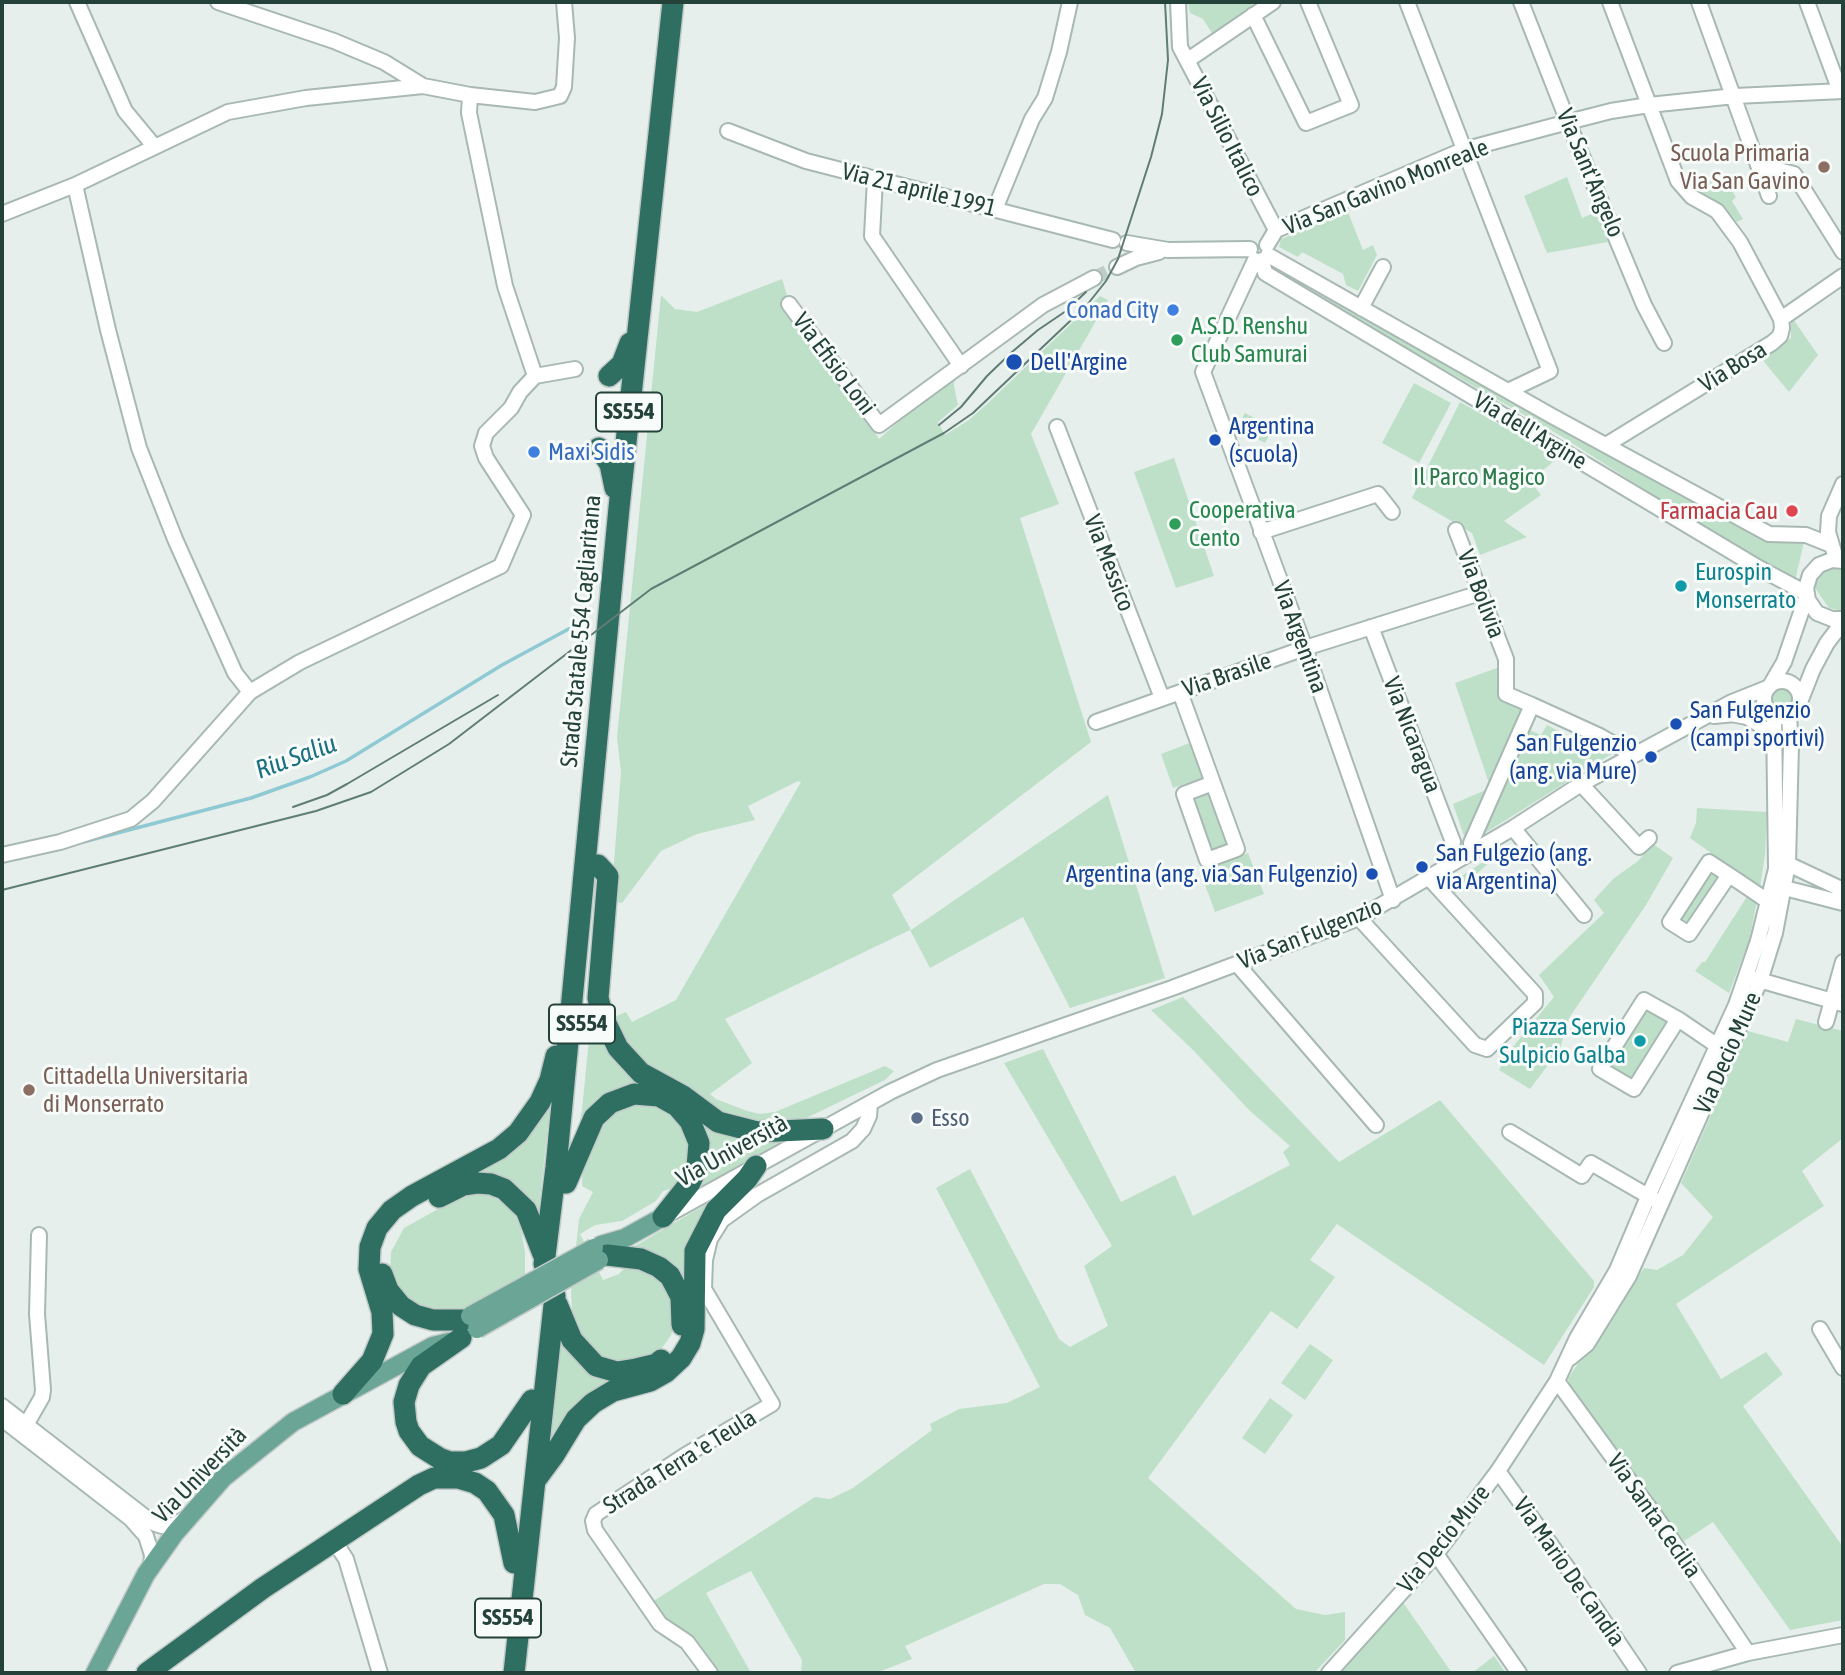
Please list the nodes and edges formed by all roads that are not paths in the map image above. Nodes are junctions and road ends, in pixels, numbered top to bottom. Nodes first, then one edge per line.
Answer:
1 (77, 2) edge
2 (218, 2) edge
3 (564, 2) edge
4 (673, 2) edge
5 (685, 2) edge
6 (1070, 2) edge
7 (1178, 2) edge
8 (1273, 2) edge
9 (1308, 2) edge
10 (1407, 2) edge
11 (1521, 2) edge
12 (1610, 2) edge
13 (1699, 2) edge
14 (1807, 2) edge
15 (1253, 15) junction
16 (1188, 60) junction
17 (423, 86) junction
18 (1842, 91) edge
19 (470, 96) junction
20 (1735, 96) junction
21 (1649, 105) junction
22 (1567, 122) junction
23 (728, 131) dead end
24 (154, 146) junction
25 (1464, 150) junction
26 (1758, 165) junction
27 (875, 179) junction
28 (75, 185) junction
29 (1769, 196) dead end
30 (995, 209) junction
31 (2, 214) edge
32 (1276, 230) junction
33 (1168, 250) junction
34 (1843, 252) edge
35 (1260, 254) junction
36 (1117, 267) tunnel mouth
37 (1383, 267) dead end
38 (1843, 276) edge
39 (1094, 278) tunnel mouth
40 (789, 304) dead end
41 (1361, 308) junction
42 (1781, 319) junction
43 (639, 321) junction
44 (1664, 343) dead end
45 (961, 366) junction
46 (575, 369) dead end
47 (535, 376) junction
48 (608, 376) dead end
49 (1508, 391) junction
50 (1057, 427) dead end
51 (1606, 445) junction
52 (599, 448) dead end
53 (1843, 484) edge
54 (619, 508) junction
55 (1392, 512) dead end
56 (1456, 530) dead end
57 (1261, 532) junction
58 (1831, 545) junction
59 (1840, 560) edge
60 (1480, 593) junction
61 (1807, 594) junction
62 (618, 596) junction
63 (1843, 621) edge
64 (1371, 627) junction
65 (615, 629) junction
66 (1305, 648) junction
67 (1769, 687) junction
68 (250, 692) junction
69 (1180, 692) junction
70 (1162, 698) junction
71 (1532, 705) junction
72 (1782, 712) junction
73 (1727, 715) junction
74 (1710, 716) junction
75 (1096, 722) dead end
76 (1773, 742) junction
77 (1633, 755) junction
78 (1213, 783) junction
79 (1581, 784) junction
80 (1513, 828) junction
81 (1649, 838) dead end
82 (1453, 842) dead end
83 (1474, 851) junction
84 (2, 855) edge
85 (1788, 864) junction
86 (598, 865) junction
87 (1728, 875) junction
88 (1429, 878) junction
89 (1779, 886) junction
90 (1841, 898) edge
91 (1393, 900) junction
92 (1775, 904) junction
93 (1584, 915) dead end
94 (1359, 918) junction
95 (1843, 962) edge
96 (1237, 964) junction
97 (1753, 979) junction
98 (1837, 1003) edge
99 (1678, 1019) junction
100 (1826, 1022) dead end
101 (569, 1031) junction
102 (1723, 1050) junction
103 (884, 1096) joint
104 (867, 1106) junction
105 (1376, 1125) dead end
106 (823, 1129) junction
107 (1510, 1132) dead end
108 (756, 1166) junction
109 (566, 1182) junction
110 (1655, 1199) junction
111 (663, 1217) junction
112 (39, 1235) dead end
113 (601, 1253) junction
114 (549, 1260) junction
115 (550, 1299) junction
116 (468, 1326) junction
117 (1820, 1329) dead end
118 (1843, 1367) edge
119 (1557, 1381) junction
120 (343, 1394) junction
121 (532, 1400) junction
122 (2, 1406) edge
123 (2, 1419) edge
124 (26, 1425) junction
125 (1498, 1471) junction
126 (537, 1478) junction
127 (189, 1517) junction
128 (334, 1541) junction
129 (1436, 1555) junction
130 (514, 1563) junction
131 (151, 1566) junction
132 (1843, 1635) edge
133 (1748, 1653) junction
134 (94, 1673) edge
135 (147, 1673) edge
136 (380, 1673) edge
137 (503, 1673) edge
138 (514, 1673) edge
139 (710, 1673) edge
140 (1329, 1673) edge
141 (1519, 1673) edge
142 (1639, 1673) edge
143 (1677, 1673) edge

1 - 24 street
2 - 17 street
3 - 19 street
4 - 43 highway, Strada Statale 554 Cagliaritana / SS554
5 - 62 highway, Strada Statale 554 Cagliaritana / SS554
6 - 30 street
7 - 16 street
8 - 15 street, Via Silio Italico
9 - 15 street
10 - 25 street
11 - 22 street, Via Sant'Angelo
12 - 21 street
13 - 20 street
14 - 18 street
15 - 16 street, Via Silio Italico
16 - 32 street, Via Silio Italico
17 - 19 street
17 - 24 street
18 - 20 street, Via San Gavino Monreale
19 - 47 street
20 - 21 street, Via San Gavino Monreale
20 - 26 street
21 - 22 street, Via San Gavino Monreale
21 - 42 street
22 - 25 street, Via San Gavino Monreale
22 - 44 street, Via Sant'Angelo
23 - 27 street, Via 21 aprile 1991
24 - 28 street
25 - 32 street, Via San Gavino Monreale
25 - 49 street
26 - 29 street
26 - 34 street
27 - 30 street, Via 21 aprile 1991
27 - 45 street
28 - 31 street
28 - 68 street
30 - 33 street, Via 21 aprile 1991
32 - 35 street, Via San Gavino Monreale
33 - 35 street, Via 21 aprile 1991
33 - 36 street
35 - 41 street, Via dell'Argine
35 - 57 street, Via Argentina
35 - 61 street, Via dell'Argine
37 - 41 street
38 - 42 street, Via Bosa
39 - 45 street
40 - 45 street, Via Efisio Loni
41 - 49 street, Via dell'Argine
42 - 51 street, Via Bosa
43 - 48 highway
43 - 54 highway, Strada Statale 554 Cagliaritana / SS554
46 - 47 street
47 - 68 street
49 - 51 street, Via dell'Argine
50 - 70 street, Via Messico
51 - 58 street, Via dell'Argine
52 - 54 highway
53 - 58 street
54 - 62 highway, Strada Statale 554 Cagliaritana / SS554
55 - 57 street
56 - 60 street, Via Bolivia
57 - 66 street, Via Argentina
58 - 59 street
59 - 61 street
60 - 64 street, Via Brasile
60 - 71 street, Via Bolivia
61 - 63 street, Via dell'Argine
61 - 67 street
62 - 65 highway, Strada Statale 554 Cagliaritana / SS554
63 - 72 street
64 - 66 street, Via Brasile
64 - 82 street, Via Nicaragua
65 - 86 highway, Strada Statale 554 Cagliaritana / SS554
65 - 101 highway, Strada Statale 554 Cagliaritana / SS554
66 - 69 street, Via Brasile
66 - 91 street, Via Argentina
67 - 72 street
67 - 72 street
67 - 74 street, Via San Fulgenzio
68 - 84 street
69 - 70 street, Via Brasile
69 - 78 street
70 - 75 street, Via Brasile
71 - 77 street
71 - 83 street
72 - 73 street, Via San Fulgenzio
72 - 76 street, Via Decio Mure
72 - 85 street, Via Decio Mure
73 - 74 street, Via San Fulgenzio
73 - 76 street
74 - 77 street, Via San Fulgenzio
76 - 89 street, Via Decio Mure
77 - 79 street, Via San Fulgenzio
78 - 78 street
79 - 80 street, Via San Fulgenzio
79 - 81 street
80 - 83 street, Via San Fulgenzio
80 - 93 street
83 - 88 street, Via San Fulgenzio
85 - 89 street, Via Decio Mure
85 - 90 street
86 - 106 highway
86 - 109 highway, Strada Statale 554 Cagliaritana / SS554
87 - 87 street
87 - 92 street
88 - 91 street, Via San Fulgenzio
88 - 94 street
89 - 90 street
89 - 92 street, Via Decio Mure
91 - 94 street, Via San Fulgenzio
92 - 97 street, Via Decio Mure
94 - 96 street, Via San Fulgenzio
95 - 98 street
96 - 103 street, Via San Fulgenzio
96 - 105 street
97 - 98 street
97 - 102 street, Via Decio Mure
98 - 100 street
99 - 99 street
99 - 102 street
101 - 114 highway, Strada Statale 554 Cagliaritana / SS554
101 - 120 highway
102 - 110 street, Via Decio Mure
103 - 104 street, Via Università
104 - 106 street, Via Università
104 - 139 street, Strada Terra 'e Teula
106 - 108 street, Via Università
107 - 110 street
108 - 111 street, Via Università
108 - 126 highway
109 - 111 highway
109 - 114 highway, Strada Statale 554 Cagliaritana / SS554
110 - 119 street, Via Decio Mure
111 - 113 main road, Via Università
112 - 124 street
113 - 115 highway
113 - 116 main road, Via Università, bridge
114 - 116 highway
115 - 121 highway, SS554
115 - 126 highway, SS554
116 - 120 main road, Via Università
116 - 121 highway
117 - 118 street
119 - 125 street, Via Decio Mure
119 - 133 street, Via Santa Cecilia
120 - 127 main road, Via Università
121 - 130 highway, SS554
122 - 124 street
123 - 131 street
124 - 127 street
125 - 129 street, Via Decio Mure
125 - 142 street, Via Mario De Candia
126 - 138 highway, SS554
127 - 131 main road, Via Università
128 - 130 highway
128 - 135 highway
128 - 136 street
129 - 140 street, Via Decio Mure
129 - 141 street
130 - 137 highway, SS554
131 - 134 main road, Via Università
132 - 133 street
133 - 143 street

